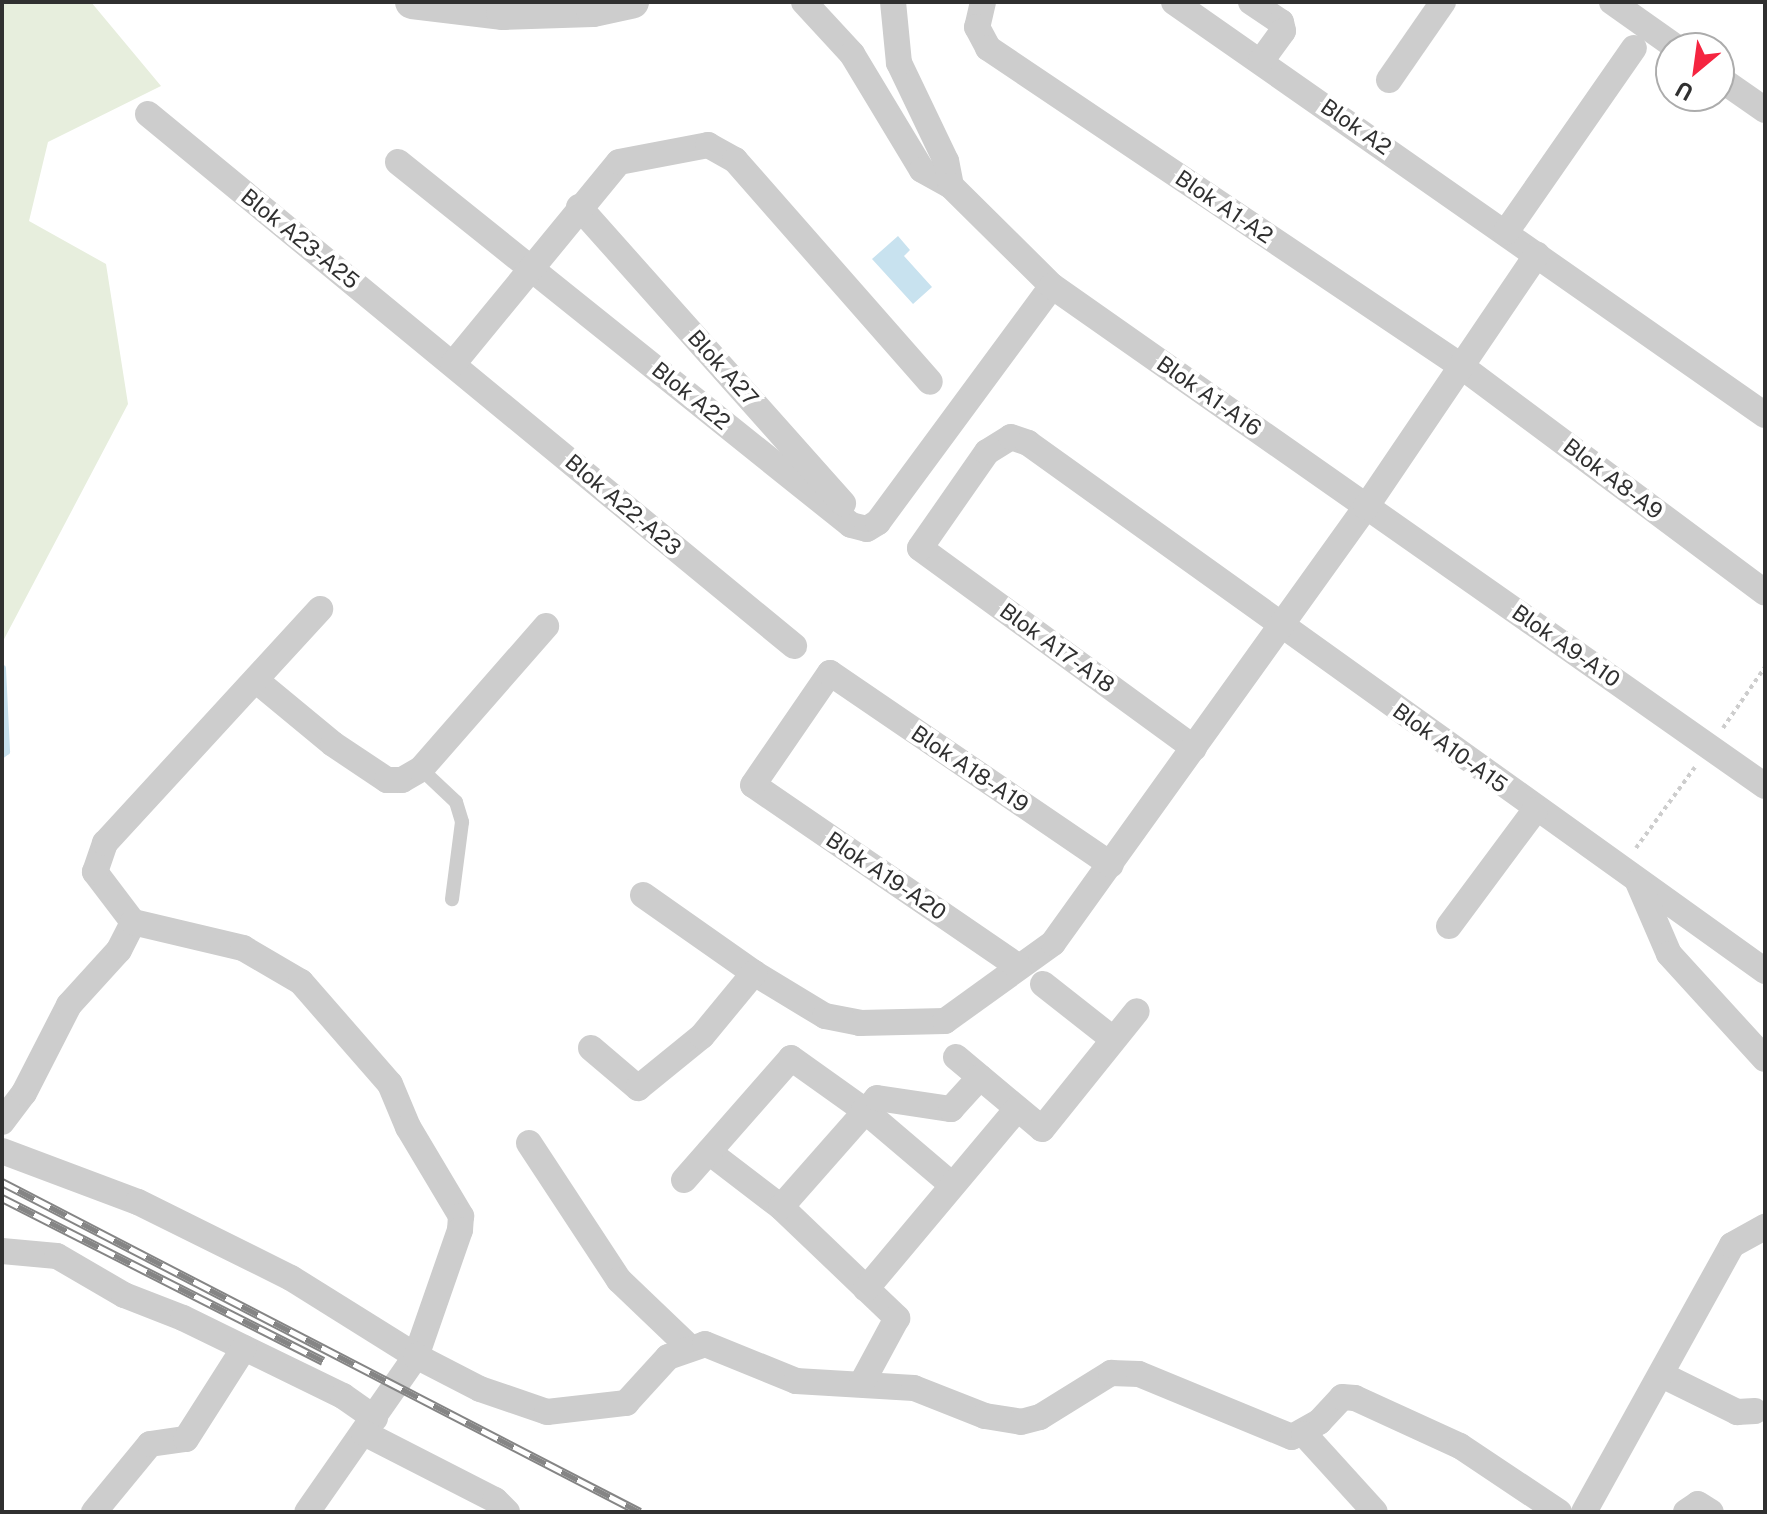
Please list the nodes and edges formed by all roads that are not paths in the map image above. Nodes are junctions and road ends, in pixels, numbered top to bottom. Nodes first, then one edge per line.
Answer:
1 (412, 2) edge
2 (632, 2) edge
3 (804, 2) edge
4 (893, 2) edge
5 (983, 2) edge
6 (1174, 2) edge
7 (1251, 2) edge
8 (1443, 2) edge
9 (1612, 2) edge
10 (1655, 32) edge
11 (1634, 48) dead end
12 (1261, 61) junction
13 (1389, 80) dead end
14 (1735, 86) edge
15 (898, 99) junction
16 (1761, 100) edge
17 (148, 114) dead end
18 (398, 162) dead end
19 (579, 207) junction
20 (1506, 232) junction
21 (1537, 254) junction
22 (530, 268) junction
23 (1052, 286) junction
24 (453, 364) junction
25 (1461, 366) junction
26 (930, 382) dead end
27 (1765, 415) edge
28 (1028, 443) joint
29 (1366, 507) junction
30 (859, 527) junction
31 (1765, 593) edge
32 (320, 609) dead end
33 (1281, 624) junction
34 (546, 626) dead end
35 (794, 646) dead end
36 (830, 673) joint
37 (258, 682) junction
38 (1194, 748) junction
39 (421, 769) junction
40 (1765, 786) edge
41 (1535, 810) junction
42 (1111, 865) junction
43 (1629, 876) junction
44 (643, 895) dead end
45 (452, 899) dead end
46 (133, 922) junction
47 (1449, 926) dead end
48 (1019, 967) junction
49 (1765, 971) edge
50 (754, 973) junction
51 (1043, 984) dead end
52 (1137, 1011) dead end
53 (1113, 1039) junction
54 (591, 1048) dead end
55 (956, 1057) dead end
56 (1765, 1059) edge
57 (980, 1077) junction
58 (1017, 1109) junction
59 (864, 1110) junction
60 (2, 1122) edge
61 (529, 1143) dead end
62 (2, 1151) edge
63 (709, 1152) junction
64 (684, 1180) dead end
65 (952, 1185) junction
66 (781, 1207) junction
67 (1765, 1227) edge
68 (2, 1251) edge
69 (866, 1289) junction
70 (689, 1347) junction
71 (244, 1348) junction
72 (416, 1356) junction
73 (1662, 1375) junction
74 (863, 1381) junction
75 (1755, 1411) dead end
76 (369, 1426) junction
77 (1304, 1434) junction
78 (94, 1512) edge
79 (307, 1512) edge
80 (507, 1512) edge
81 (1375, 1512) edge
82 (1559, 1512) edge
83 (1584, 1512) edge
84 (1686, 1512) edge
85 (1711, 1512) edge

1 - 2 street
3 - 15 street
4 - 15 street
5 - 25 street, Blok A1-A2
6 - 12 street, Blok A2
7 - 12 street
8 - 13 street
9 - 10 street
11 - 20 street
12 - 20 street, Blok A2
14 - 16 street
15 - 23 street, Blok A1-A16
17 - 24 street, Blok A23-A25
18 - 22 street, Blok A22
19 - 22 street
19 - 26 street
19 - 30 street, Blok A27
20 - 21 street, Blok A2
21 - 25 street
21 - 27 street, Blok A2
22 - 24 street
22 - 30 street, Blok A22
23 - 29 street, Blok A1-A16
23 - 30 street
24 - 35 street, Blok A22-A23
25 - 29 street
25 - 31 street, Blok A8-A9
28 - 33 street, Blok A10-A15
28 - 38 street, Blok A17-A18
29 - 33 street
29 - 40 street, Blok A9-A10
32 - 37 street
33 - 38 street
33 - 41 street, Blok A10-A15
34 - 39 street
36 - 42 street, Blok A18-A19
36 - 48 street, Blok A19-A20
37 - 39 street
37 - 46 street
38 - 42 street
39 - 45 lane
41 - 43 street, Blok A10-A15
41 - 47 street
42 - 48 street
43 - 49 street, Blok A10-A15
43 - 56 street
44 - 50 street
46 - 60 street
46 - 72 street
48 - 50 street
50 - 54 street
51 - 53 street
52 - 53 street
53 - 58 street
55 - 57 street
57 - 58 street
57 - 59 street
58 - 65 street
59 - 63 street
59 - 65 street
59 - 66 street
61 - 70 street
62 - 72 street
63 - 64 street
63 - 66 street
65 - 69 street
66 - 69 street
67 - 73 street
68 - 71 street
69 - 74 street
70 - 72 street
70 - 74 street
71 - 76 street
71 - 78 street
72 - 76 street
73 - 75 street
73 - 83 street
74 - 77 street
76 - 79 street
76 - 80 street
77 - 81 street
77 - 82 street
84 - 85 street

